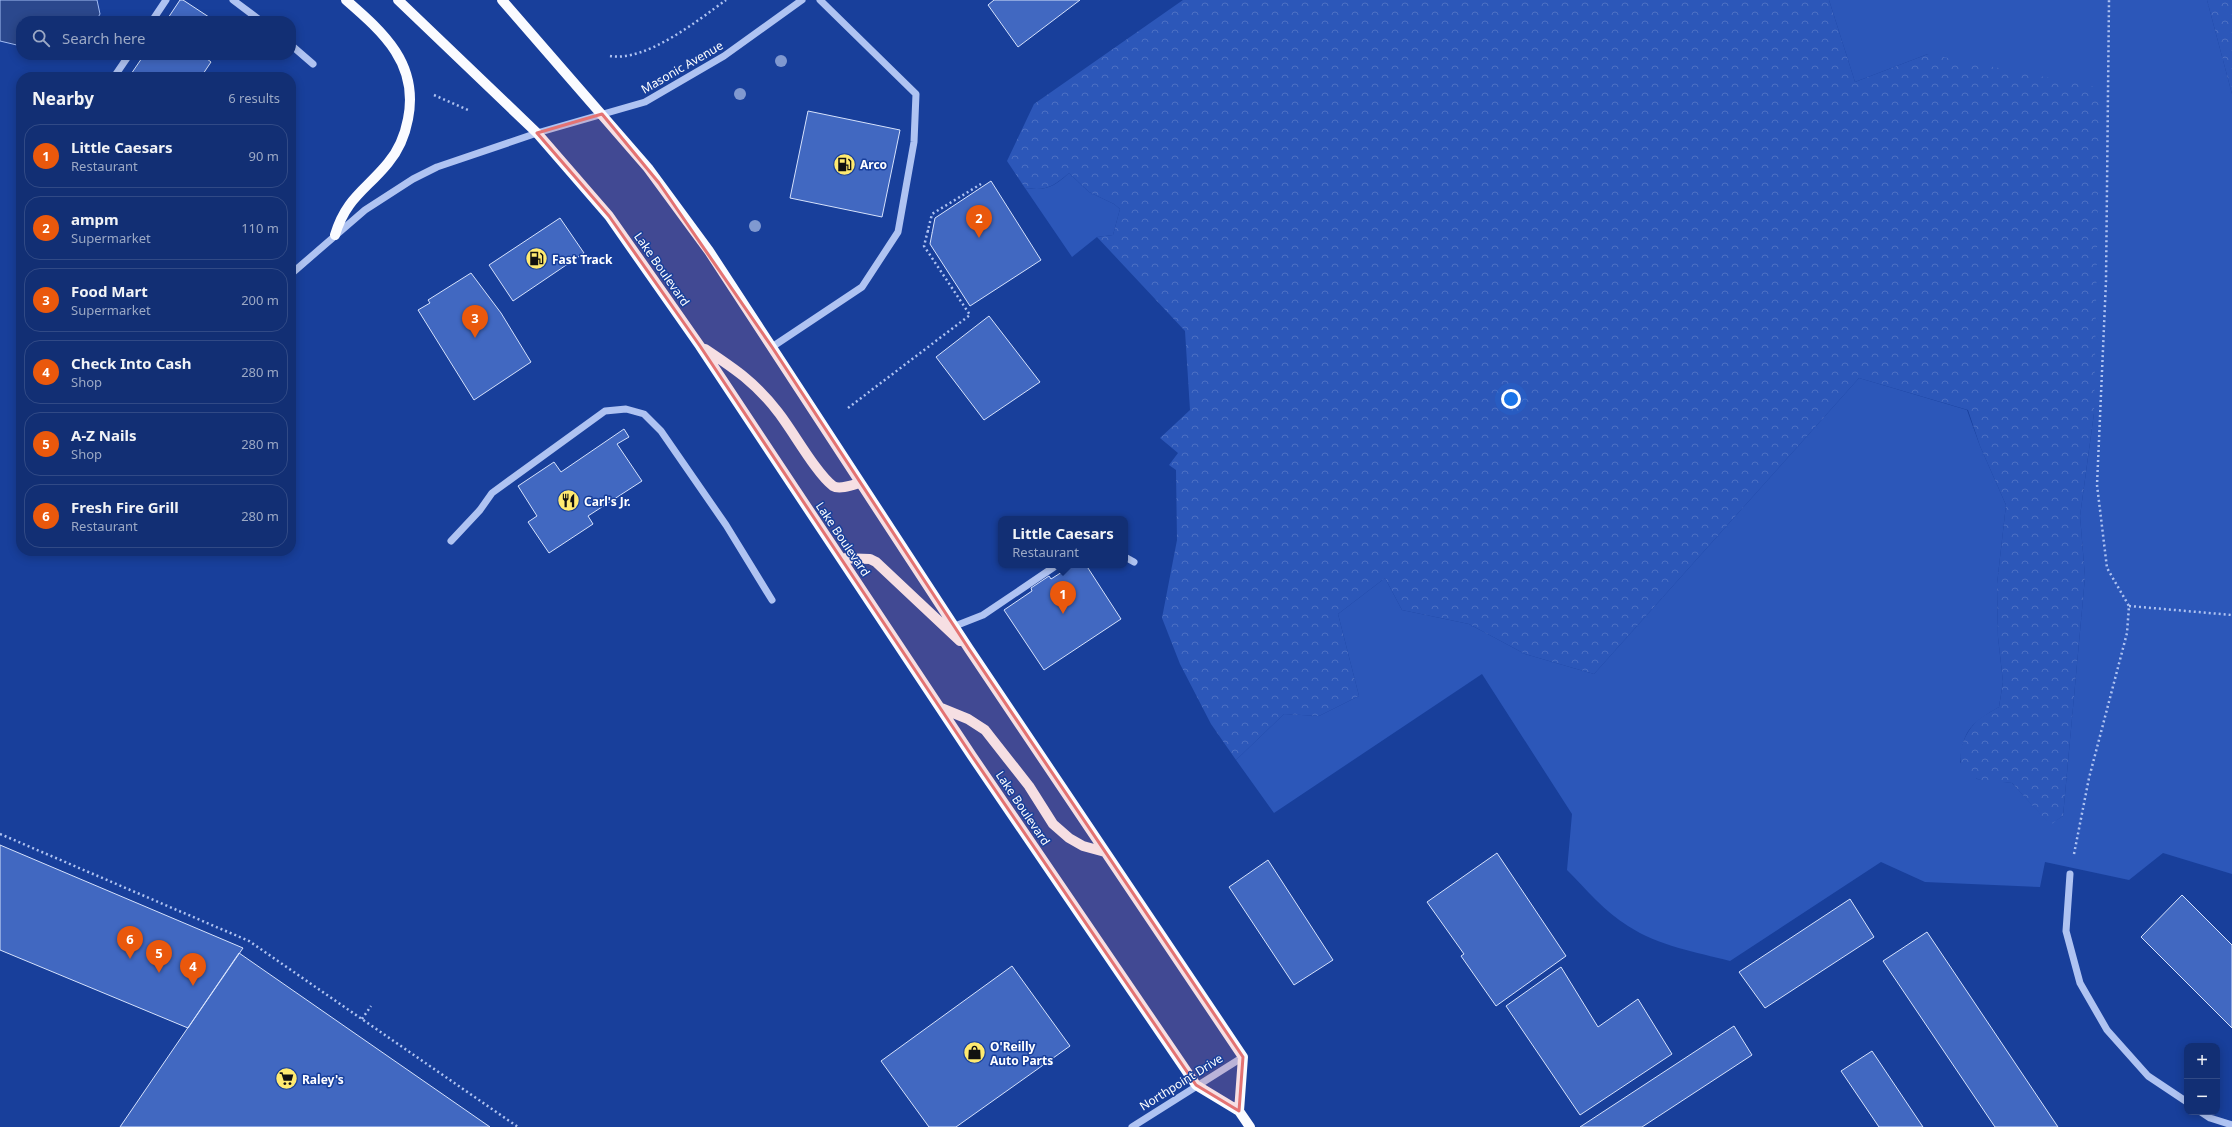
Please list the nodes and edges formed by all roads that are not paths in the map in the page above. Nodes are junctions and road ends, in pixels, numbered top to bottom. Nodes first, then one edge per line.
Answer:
1 (166, 0) edge
2 (233, 0) edge
3 (346, 0) edge
4 (398, 0) edge
5 (502, 0) edge
6 (802, 0) edge
7 (820, 0) edge
8 (155, 16) edge
9 (254, 16) edge
10 (296, 49) edge
11 (126, 60) edge
12 (313, 64) dead end
13 (117, 72) edge
14 (602, 114) junction
15 (537, 133) junction
16 (335, 235) junction
17 (296, 270) edge
18 (700, 346) junction
19 (772, 347) junction
20 (860, 483) junction
21 (450, 541) dead end
22 (841, 558) junction
23 (1128, 559) edge
24 (1134, 562) dead end
25 (1053, 568) edge
26 (772, 600) dead end
27 (955, 626) junction
28 (969, 649) junction
29 (941, 708) junction
30 (1105, 852) junction
31 (2070, 874) road end
32 (1243, 1057) junction
33 (1196, 1085) junction
34 (2184, 1100) edge
35 (1239, 1111) junction
36 (2206, 1115) edge
37 (2232, 1125) edge
38 (1132, 1127) edge
39 (1250, 1127) edge

1 - 8 street
2 - 9 street
3 - 16 main road
4 - 15 main road, Lake Boulevard
5 - 14 main road
6 - 14 street, Masonic Avenue
7 - 19 street
10 - 12 street
11 - 13 street
14 - 15 street, Masonic Avenue
14 - 19 main road
15 - 16 street, Masonic Avenue
15 - 18 main road, Lake Boulevard
16 - 17 street, Masonic Avenue
18 - 20 main road
18 - 22 main road, Lake Boulevard
19 - 20 main road
20 - 27 main road
21 - 26 street
22 - 28 main road
22 - 29 main road, Lake Boulevard
23 - 24 street
25 - 27 street
27 - 28 main road
28 - 30 main road
29 - 30 main road
29 - 33 main road, Lake Boulevard
30 - 32 main road
31 - 34 street
32 - 33 street, Northpoint Drive
32 - 35 main road
33 - 35 main road, Lake Boulevard
33 - 38 street, Northpoint Drive
35 - 39 main road, Lake Boulevard
36 - 37 street

